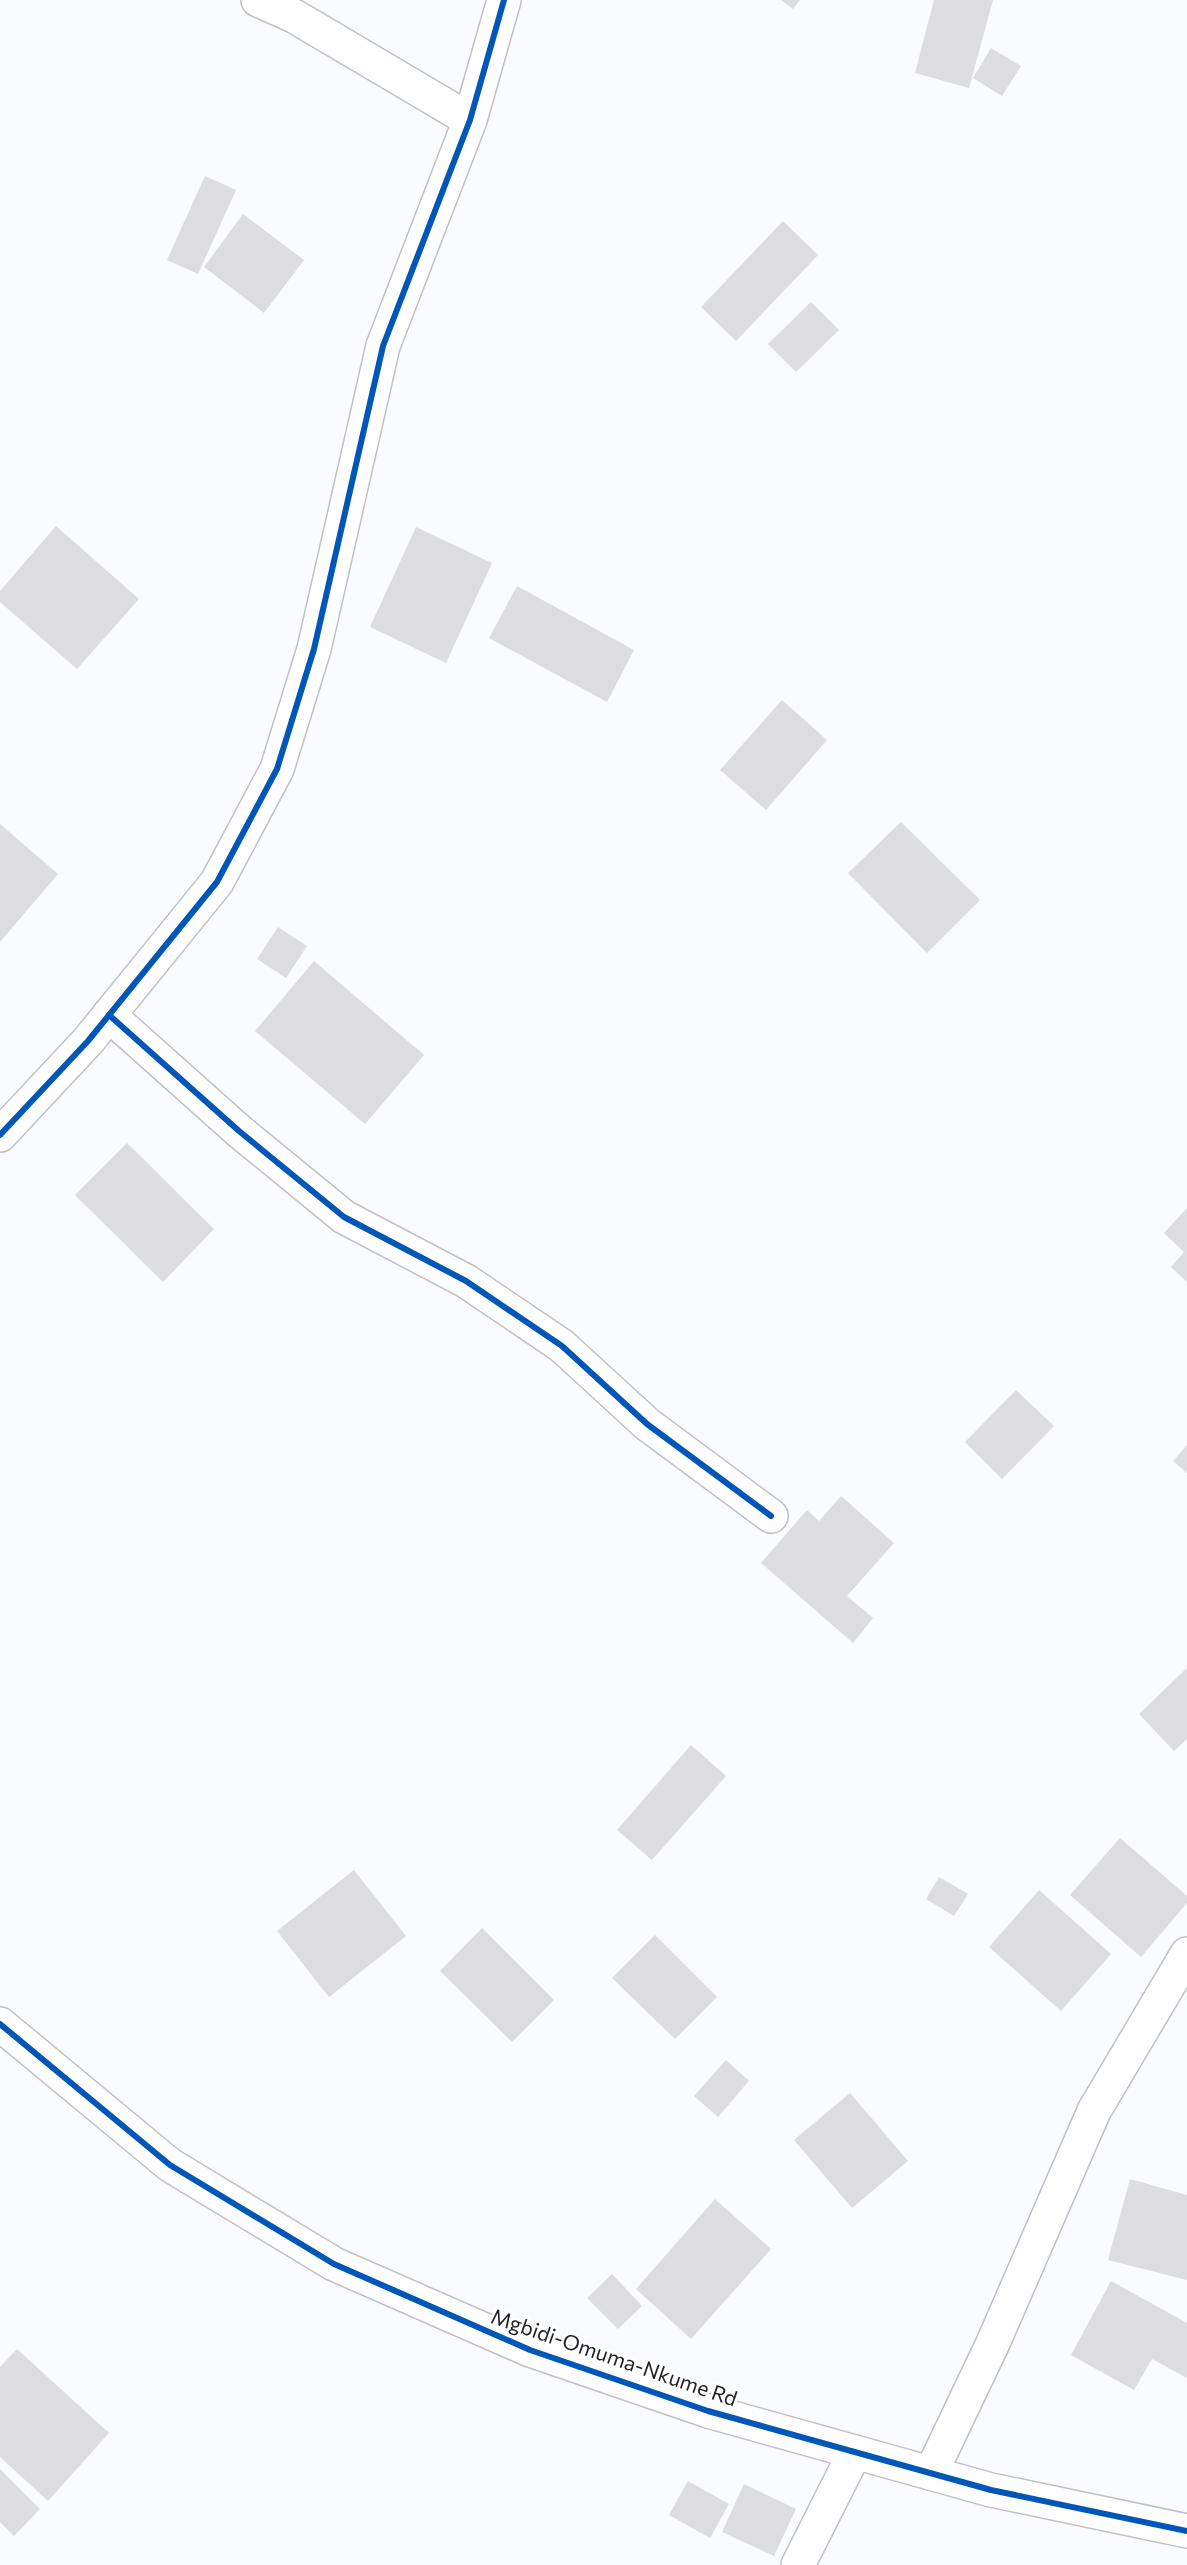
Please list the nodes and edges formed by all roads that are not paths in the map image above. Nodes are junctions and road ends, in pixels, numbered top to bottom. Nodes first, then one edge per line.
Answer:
1 (258, 0) edge
2 (504, 0) edge
3 (470, 120) junction
4 (109, 1015) junction
5 (0, 1135) edge
6 (771, 1516) dead end
7 (1187, 1954) edge
8 (0, 2024) edge
9 (855, 2452) junction
10 (931, 2473) junction
11 (1187, 2531) edge
12 (798, 2565) edge

1 - 3 street
2 - 3 street
3 - 4 street
4 - 5 street
4 - 6 street
7 - 10 street
8 - 9 street, Mgbidi-Omuma-Nkume Rd
9 - 10 street, Mgbidi-Omuma-Nkume Rd
9 - 12 street
10 - 11 street, Mgbidi-Omuma-Nkume Rd

